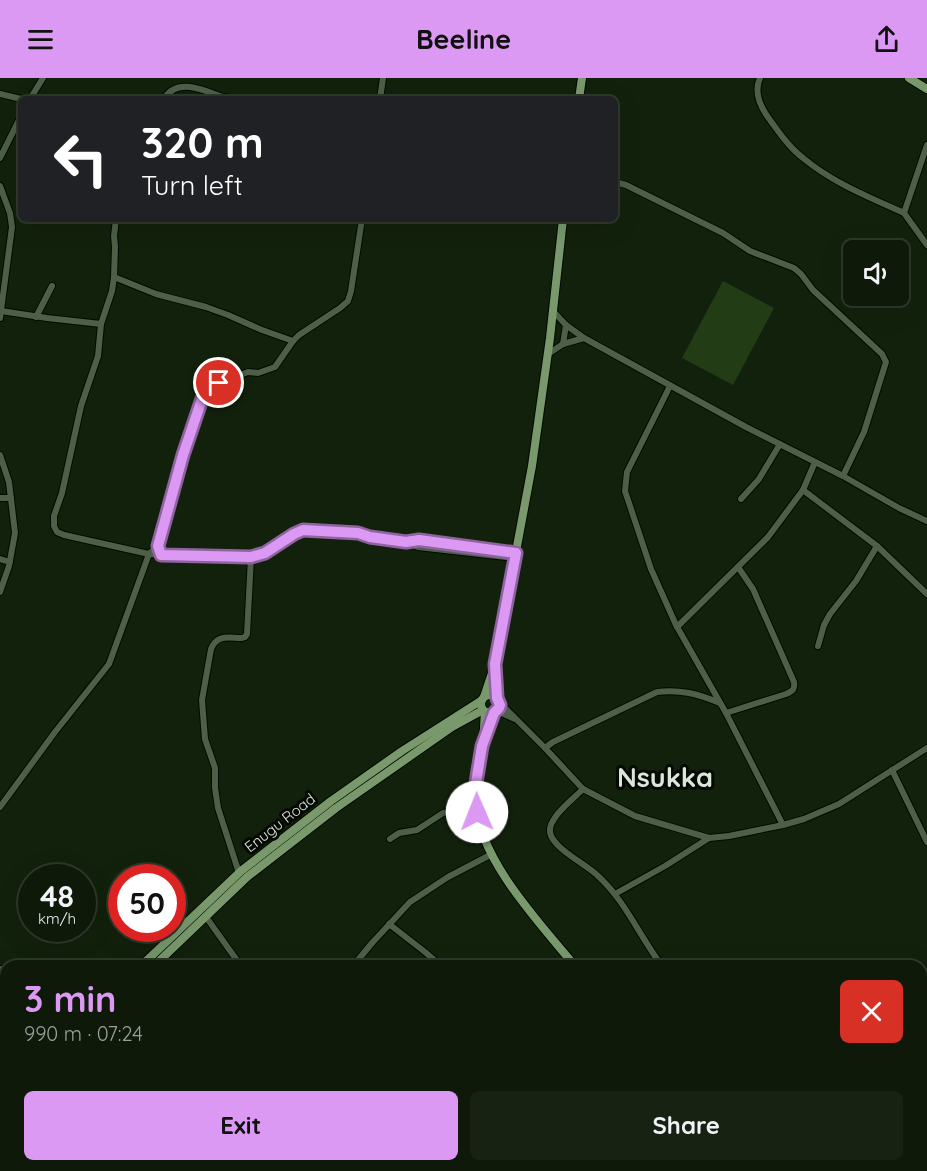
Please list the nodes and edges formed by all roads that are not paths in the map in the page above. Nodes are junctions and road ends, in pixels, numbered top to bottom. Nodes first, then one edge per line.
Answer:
1 (42, 78) edge
2 (383, 78) edge
3 (582, 78) edge
4 (760, 78) edge
5 (910, 79) edge
6 (927, 80) edge
7 (927, 89) edge
8 (0, 94) edge
9 (32, 96) edge
10 (166, 96) edge
11 (221, 96) edge
12 (380, 96) edge
13 (579, 96) edge
14 (18, 98) edge
15 (18, 122) edge
16 (927, 145) edge
17 (0, 158) edge
18 (618, 183) edge
19 (0, 186) edge
20 (904, 213) junction
21 (116, 222) edge
22 (362, 222) edge
23 (563, 222) edge
24 (927, 245) edge
25 (114, 277) junction
26 (52, 286) dead end
27 (553, 311) junction
28 (0, 315) edge
29 (36, 317) junction
30 (101, 324) junction
31 (552, 326) junction
32 (567, 326) junction
33 (550, 338) junction
34 (584, 338) junction
35 (293, 340) junction
36 (563, 344) junction
37 (548, 354) junction
38 (670, 386) junction
39 (780, 444) junction
40 (0, 455) edge
41 (815, 462) junction
42 (843, 476) junction
43 (802, 490) junction
44 (0, 498) edge
45 (10, 498) junction
46 (741, 499) dead end
47 (927, 521) edge
48 (158, 546) junction
49 (877, 546) junction
50 (149, 554) junction
51 (161, 555) junction
52 (516, 556) junction
53 (251, 557) junction
54 (0, 559) edge
55 (10, 562) junction
56 (738, 567) junction
57 (0, 592) edge
58 (927, 594) edge
59 (677, 627) junction
60 (818, 646) dead end
61 (495, 664) junction
62 (710, 686) junction
63 (698, 694) junction
64 (483, 698) junction
65 (720, 703) junction
66 (493, 708) junction
67 (726, 713) junction
68 (466, 719) junction
69 (483, 736) junction
70 (482, 746) junction
71 (545, 748) junction
72 (927, 748) edge
73 (892, 770) junction
74 (583, 789) junction
75 (0, 807) edge
76 (477, 812) junction
77 (783, 825) junction
78 (709, 838) junction
79 (390, 839) dead end
80 (927, 842) edge
81 (492, 854) junction
82 (239, 873) junction
83 (615, 894) junction
84 (206, 917) junction
85 (389, 924) junction
86 (147, 960) edge
87 (160, 960) edge
88 (237, 960) edge
89 (358, 960) edge
90 (435, 960) edge
91 (570, 960) edge
92 (658, 960) edge

1 - 9 street
2 - 12 street
3 - 13 main road
4 - 20 street
5 - 6 main road
5 - 7 main road
8 - 14 street
10 - 11 street
15 - 17 street
16 - 20 street
18 - 42 street
19 - 28 street
20 - 24 street
21 - 25 street
22 - 35 street
23 - 27 main road
25 - 30 street
25 - 35 street
26 - 29 street
27 - 31 main road
27 - 32 street
28 - 29 street
29 - 30 street
30 - 50 street
31 - 32 street
31 - 33 main road
32 - 34 street
32 - 36 street
33 - 36 street
33 - 37 main road
34 - 36 street
34 - 38 street
35 - 48 street
36 - 37 street
37 - 52 main road
38 - 39 street
38 - 59 street
39 - 41 street
39 - 46 street
40 - 45 street
41 - 42 street
41 - 43 street
42 - 47 street
43 - 49 street
43 - 56 street
44 - 45 street
45 - 55 street
48 - 50 street
48 - 51 street
49 - 58 street
49 - 60 street
50 - 51 street
50 - 75 street
51 - 53 street
52 - 53 street
52 - 61 main road
53 - 82 street
54 - 55 street
55 - 57 street
56 - 59 street
56 - 67 street
59 - 62 street
61 - 64 main road
61 - 66 main road
62 - 63 street
62 - 65 street
63 - 65 street
63 - 71 street
64 - 66 main road
64 - 66 main road
64 - 82 main road, Enugu Road
65 - 67 street
66 - 68 main road
66 - 69 main road
66 - 70 main road
66 - 71 street
67 - 77 street
68 - 69 main road
68 - 84 main road
69 - 70 main road
70 - 76 main road
71 - 74 street
72 - 73 street
73 - 77 street
73 - 80 street
74 - 78 street
74 - 83 street
76 - 79 street
76 - 81 main road
77 - 78 street
78 - 83 street
81 - 85 street
81 - 91 main road
82 - 86 main road, Enugu Road
83 - 92 street
84 - 87 main road
84 - 88 street
85 - 89 street
85 - 90 street

